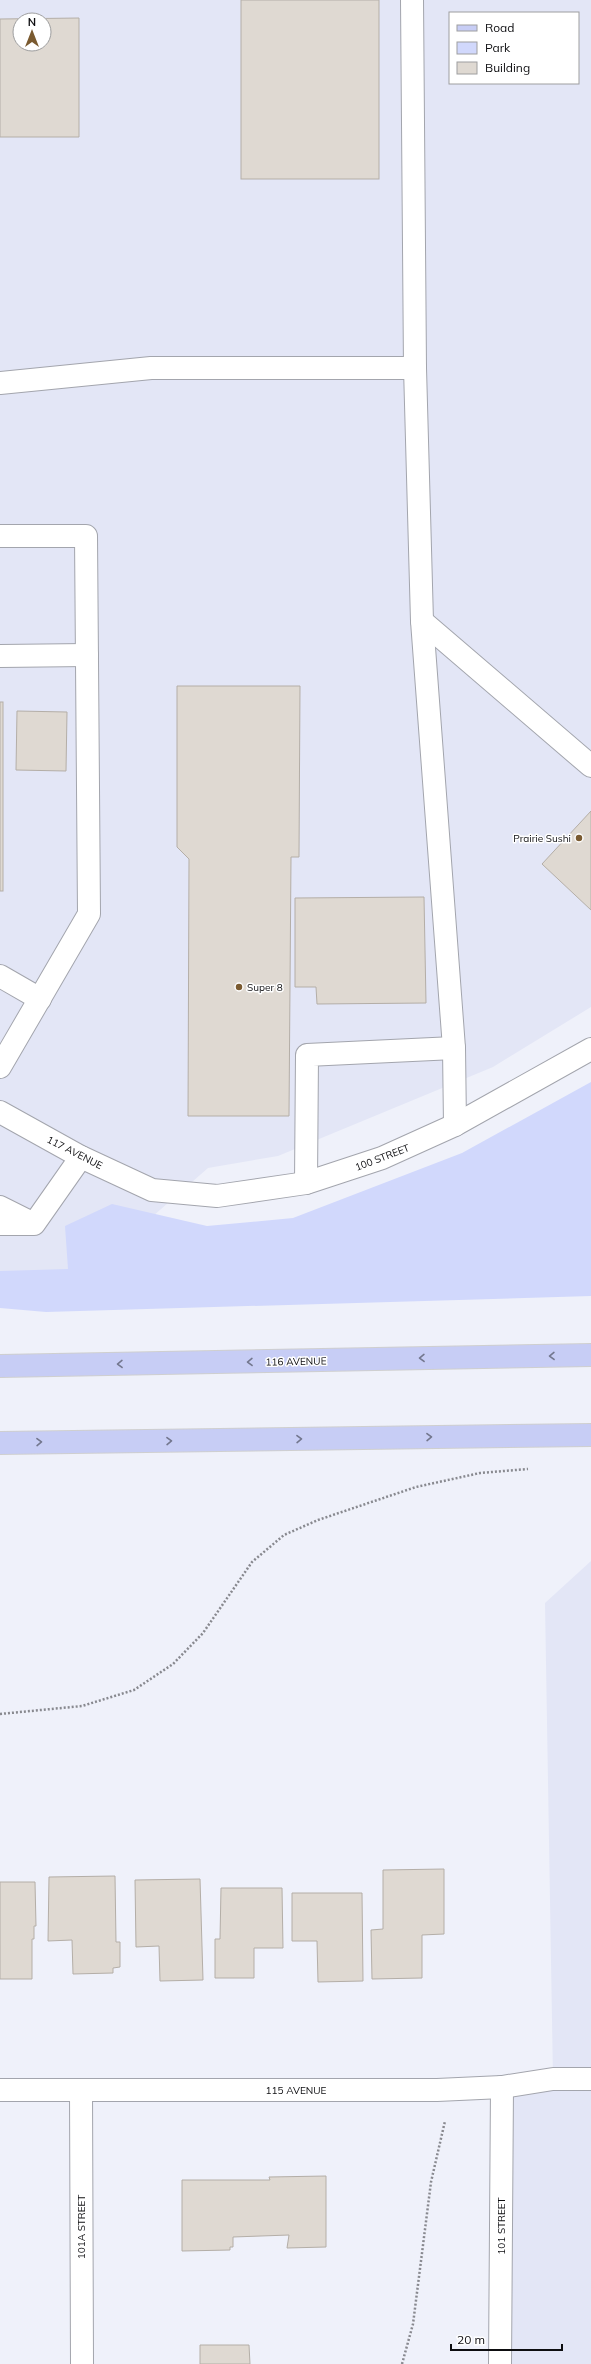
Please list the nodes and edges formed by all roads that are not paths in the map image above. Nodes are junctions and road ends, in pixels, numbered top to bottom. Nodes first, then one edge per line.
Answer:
1 (412, 0) edge
2 (415, 368) junction
3 (0, 383) edge
4 (0, 536) edge
5 (422, 621) junction
6 (87, 655) junction
7 (0, 656) edge
8 (591, 766) edge
9 (0, 976) edge
10 (40, 999) junction
11 (454, 1048) junction
12 (591, 1049) edge
13 (0, 1067) edge
14 (0, 1112) edge
15 (455, 1125) junction
16 (81, 1157) junction
17 (306, 1183) junction
18 (152, 1190) joint
19 (0, 1207) edge
20 (0, 1224) edge
21 (34, 1224) junction
22 (591, 1355) edge
23 (0, 1366) edge
24 (591, 1435) edge
25 (0, 1443) edge
26 (591, 2079) edge
27 (502, 2087) junction
28 (0, 2090) edge
29 (81, 2090) junction
30 (82, 2364) edge
31 (500, 2364) edge

1 - 2 street
2 - 3 street
2 - 5 street
4 - 6 street
5 - 8 street
5 - 11 street
6 - 7 street
6 - 10 street
9 - 10 street
10 - 13 street
11 - 15 street
11 - 17 street
12 - 15 street, 100 STREET
14 - 16 street, 117 AVENUE
15 - 17 street, 100 STREET
16 - 18 street, 117 AVENUE
16 - 21 street
17 - 18 street, 100 STREET
19 - 21 street
20 - 21 street
22 -> 23 main road, 116 AVENUE
25 -> 24 main road
26 - 27 street, 115 AVENUE
27 - 29 street, 115 AVENUE
27 - 31 street, 101 STREET
28 - 29 street, 115 AVENUE
29 - 30 street, 101A STREET

